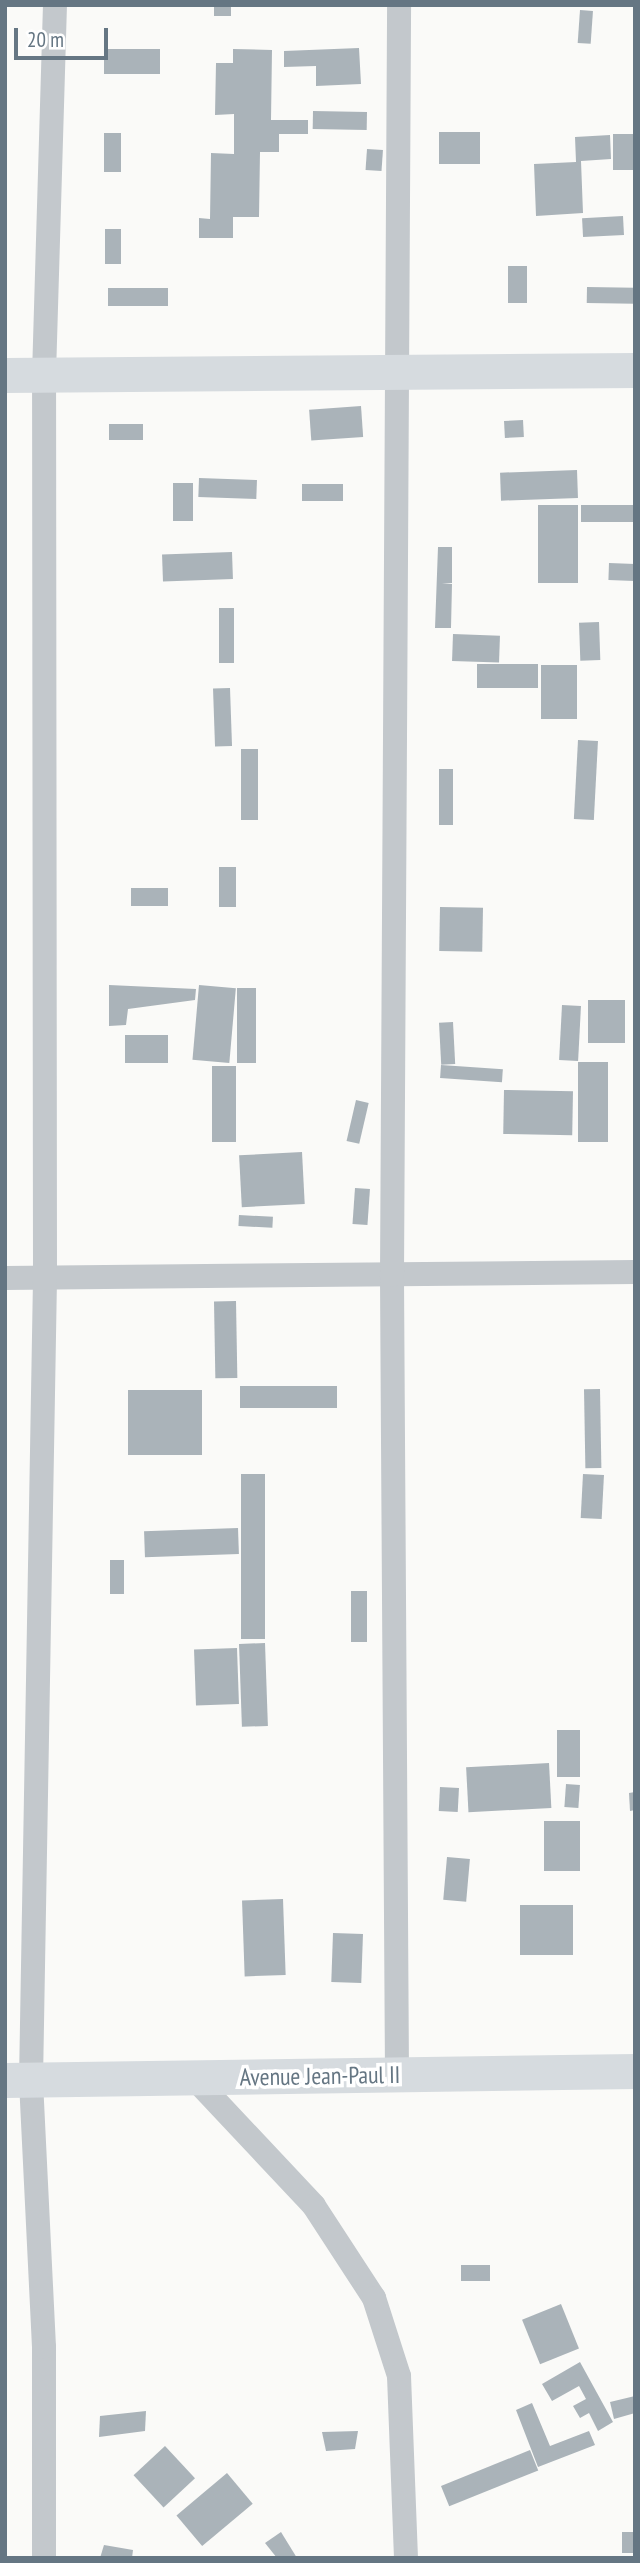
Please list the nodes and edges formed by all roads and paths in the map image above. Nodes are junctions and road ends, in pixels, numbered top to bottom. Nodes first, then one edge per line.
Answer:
1 (55, 5) edge
2 (399, 5) edge
3 (635, 370) edge
4 (402, 372) junction
5 (44, 374) junction
6 (5, 375) edge
7 (635, 1272) edge
8 (392, 1275) junction
9 (5, 1278) edge
10 (45, 1279) junction
11 (635, 2071) edge
12 (397, 2074) junction
13 (194, 2078) junction
14 (18, 2080) edge
15 (44, 2558) edge
16 (405, 2558) edge

1 - 5 street
2 - 4 street
3 - 4 street
4 - 5 street
4 - 8 street
5 - 6 street
5 - 10 street
7 - 8 street
8 - 10 street
8 - 12 street
9 - 10 street
10 - 14 street
11 - 12 street, Avenue Jean-Paul II
12 - 13 street, Avenue Jean-Paul II
13 - 14 street, Avenue Jean-Paul II
13 - 16 street
14 - 15 street

